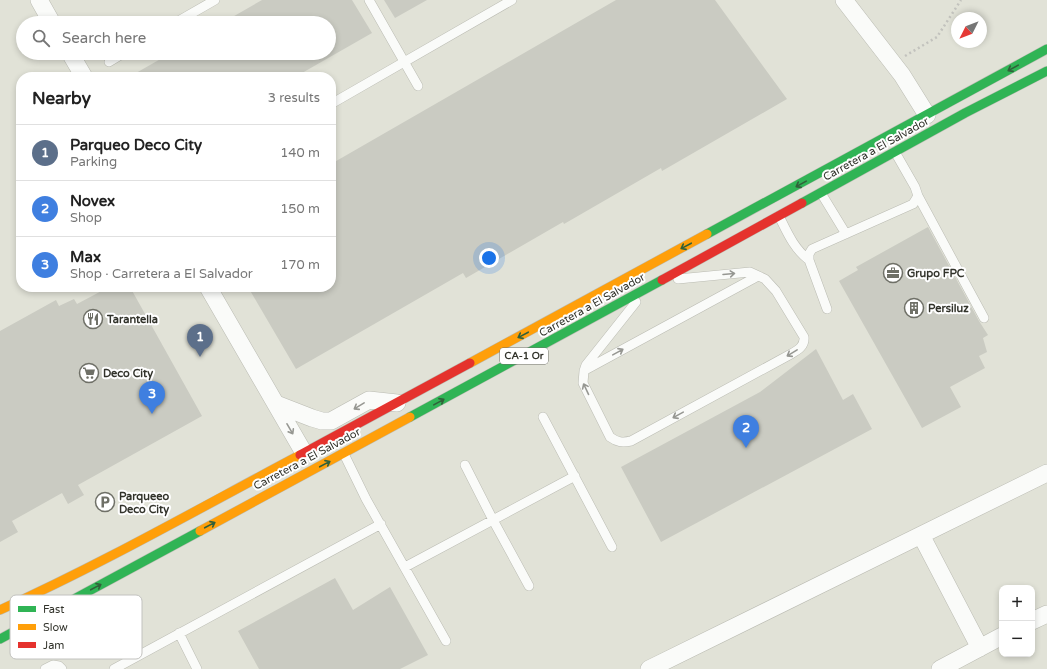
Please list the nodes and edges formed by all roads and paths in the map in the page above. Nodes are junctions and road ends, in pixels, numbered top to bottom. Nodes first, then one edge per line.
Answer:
1 (38, 0) edge
2 (215, 0) edge
3 (369, 0) edge
4 (512, 0) edge
5 (844, 0) edge
6 (961, 0) edge
7 (48, 16) edge
8 (187, 16) edge
9 (1047, 49) edge
10 (74, 60) edge
11 (112, 60) edge
12 (108, 62) dead end
13 (404, 62) junction
14 (892, 63) junction
15 (1047, 71) edge
16 (81, 72) edge
17 (418, 86) dead end
18 (336, 101) edge
19 (928, 115) junction
20 (896, 152) junction
21 (821, 193) junction
22 (918, 196) junction
23 (779, 216) junction
24 (846, 234) junction
25 (809, 260) junction
26 (758, 276) junction
27 (662, 280) junction
28 (646, 289) junction
29 (211, 292) edge
30 (827, 309) dead end
31 (984, 318) dead end
32 (584, 371) junction
33 (276, 404) junction
34 (397, 404) junction
35 (543, 417) dead end
36 (304, 454) junction
37 (344, 454) junction
38 (465, 465) dead end
39 (1047, 473) edge
40 (575, 476) junction
41 (493, 520) junction
42 (381, 524) junction
43 (921, 535) junction
44 (612, 547) dead end
45 (405, 567) junction
46 (529, 586) dead end
47 (33, 595) edge
48 (82, 595) edge
49 (10, 605) edge
50 (0, 610) edge
51 (1047, 614) edge
52 (1035, 620) edge
53 (10, 634) edge
54 (179, 634) junction
55 (999, 638) edge
56 (0, 639) edge
57 (446, 641) dead end
58 (980, 648) junction
59 (142, 654) edge
60 (133, 659) edge
61 (45, 669) edge
62 (62, 669) edge
63 (114, 669) edge
64 (196, 669) edge
65 (650, 669) edge
66 (940, 669) edge

1 - 7 street
2 - 8 lane
3 - 13 lane
4 - 13 lane
5 - 14 street
6 - 14 path
9 -> 19 highway, Carretera a El Salvador / CA-1 Or
10 - 16 street
11 - 12 lane
13 - 17 lane
13 - 18 lane
14 - 19 street
15 - 20 highway, Carretera a El Salvador / CA-1 Or
19 -> 34 highway, Carretera a El Salvador / CA-1 Or
20 - 21 highway, Carretera a El Salvador / CA-1 Or
20 - 22 lane
21 - 23 highway, Carretera a El Salvador / CA-1 Or
21 - 24 lane
22 - 24 lane
22 - 31 lane
23 - 25 lane
23 - 27 highway, Carretera a El Salvador / CA-1 Or
24 - 25 lane
25 - 30 lane
27 -> 26 lane
32 -> 26 lane
26 -> 32 lane
27 - 28 highway, Carretera a El Salvador / CA-1 Or
28 - 32 lane
37 -> 28 highway, Carretera a El Salvador / CA-1 Or
29 - 33 street
34 -> 33 street
33 -> 36 street
34 - 36 highway, Carretera a El Salvador / CA-1 Or
35 - 40 lane
36 - 47 highway, Carretera a El Salvador / CA-1 Or
37 - 42 lane
48 -> 37 highway, Carretera a El Salvador / CA-1 Or
38 - 41 lane
39 - 43 street
40 - 41 lane
40 - 44 lane
41 - 45 lane
41 - 46 lane
42 - 45 lane
42 - 54 lane
43 - 58 street
43 - 65 street
45 - 57 lane
49 - 50 highway, Carretera a El Salvador / CA-1 Or
51 - 52 street
56 -> 53 highway, Carretera a El Salvador / CA-1 Or
54 - 59 lane
54 - 64 lane
55 - 58 street
58 - 66 street
60 - 63 lane
61 - 62 lane

